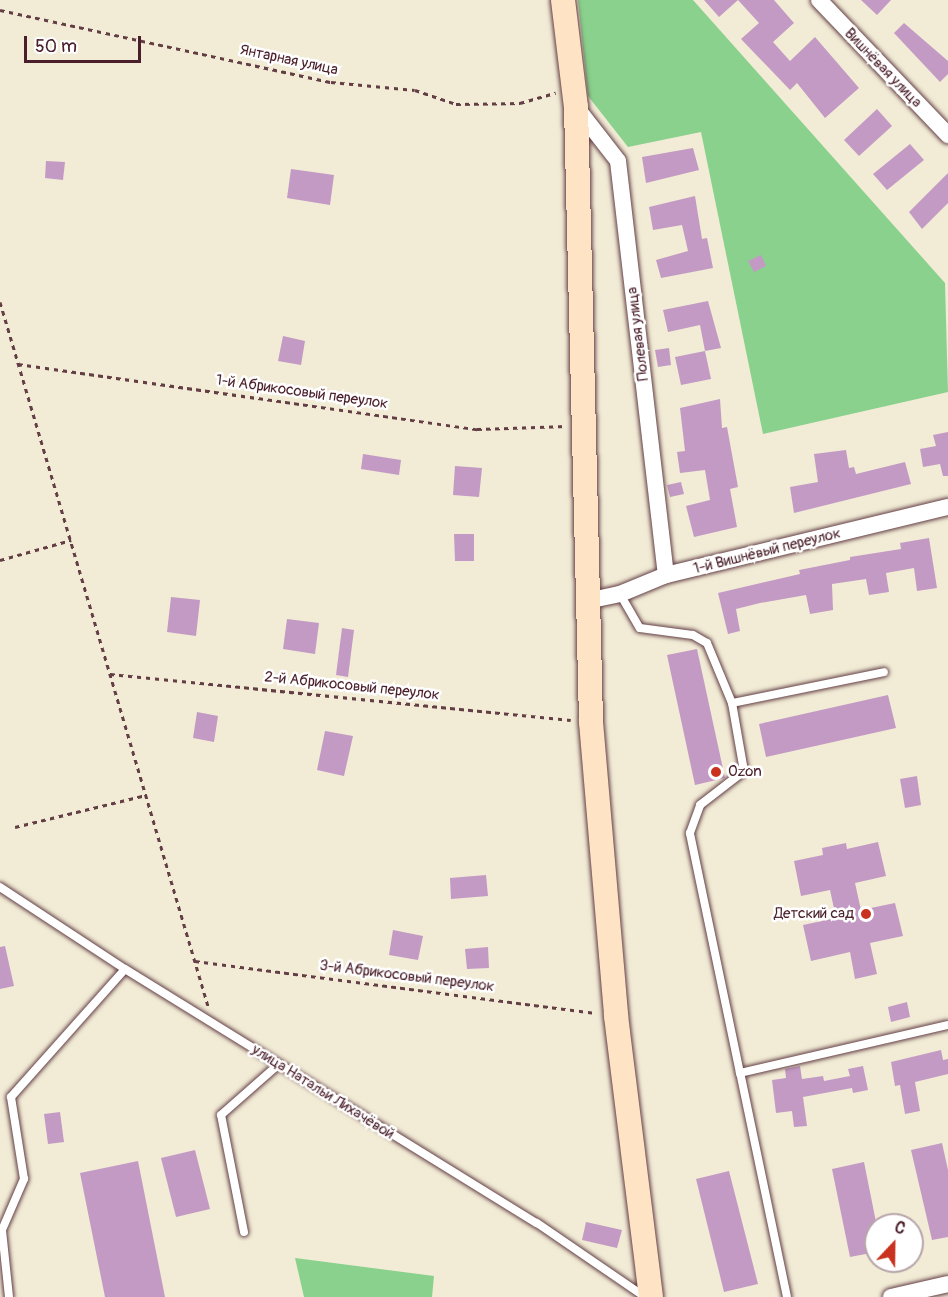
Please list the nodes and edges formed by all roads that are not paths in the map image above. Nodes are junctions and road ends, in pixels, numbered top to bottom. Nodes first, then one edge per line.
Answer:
1 (563, 0) edge
2 (819, 0) edge
3 (575, 97) junction
4 (948, 135) edge
5 (948, 507) edge
6 (666, 575) junction
7 (620, 594) junction
8 (587, 601) junction
9 (884, 672) dead end
10 (732, 703) junction
11 (0, 887) edge
12 (125, 969) junction
13 (948, 1025) edge
14 (278, 1065) junction
15 (740, 1073) junction
16 (243, 1232) dead end
17 (948, 1284) edge
18 (9, 1297) edge
19 (645, 1297) edge
20 (651, 1297) edge
21 (787, 1297) edge
22 (891, 1297) edge

1 - 3 street
2 - 4 street, Вишнёвая улица
3 - 6 street, Полевая улица
3 - 8 street
5 - 6 street, 1-й Вишнёвый переулок
6 - 7 street, 1-й Вишнёвый переулок
7 - 8 street, 1-й Вишнёвый переулок
7 - 10 lane
8 - 20 street
9 - 10 lane
10 - 15 lane
11 - 12 lane, улица Натальи Лихачёвой
12 - 14 lane, улица Натальи Лихачёвой
12 - 18 lane
13 - 15 lane
14 - 16 lane
14 - 19 lane, улица Натальи Лихачёвой
15 - 21 lane
17 - 22 street

